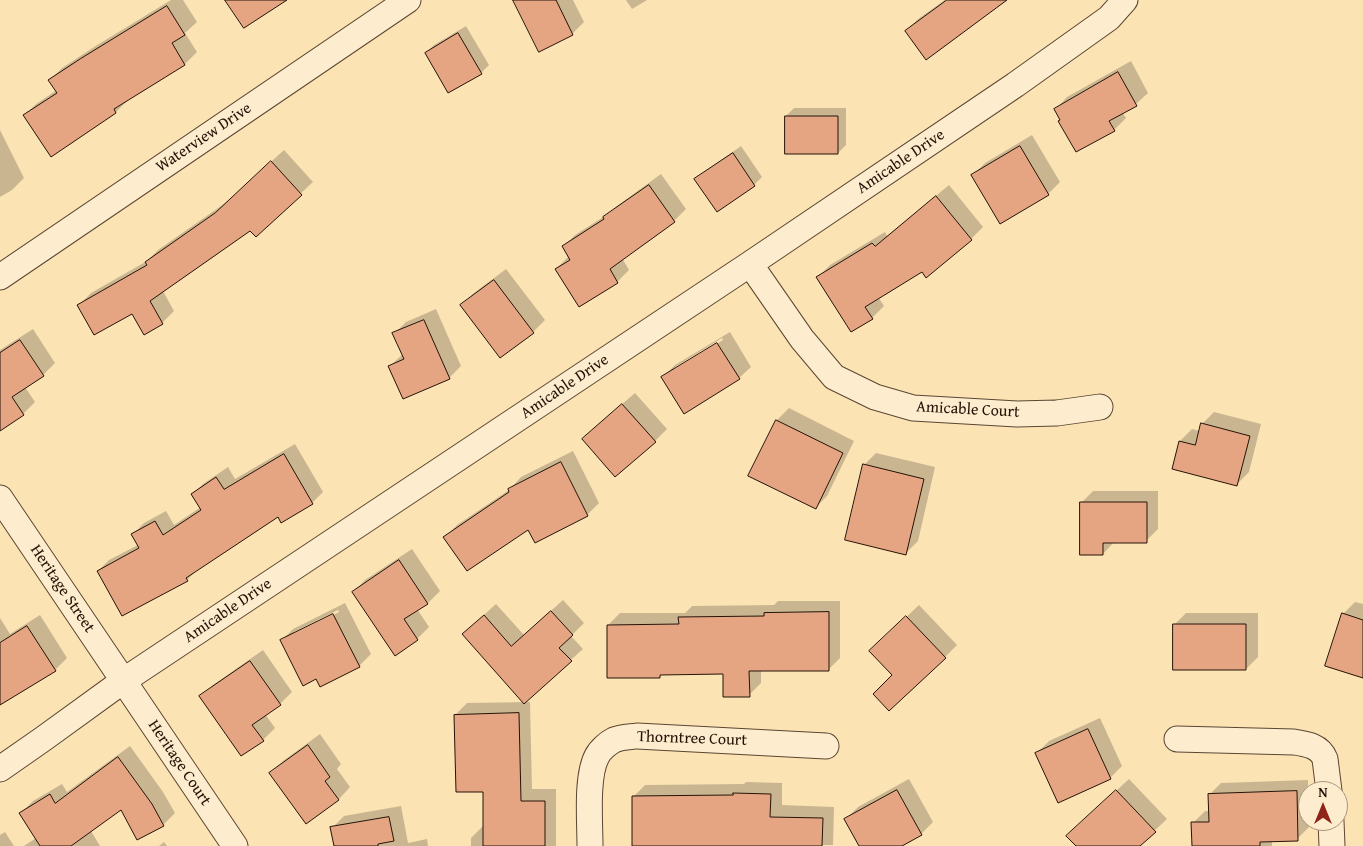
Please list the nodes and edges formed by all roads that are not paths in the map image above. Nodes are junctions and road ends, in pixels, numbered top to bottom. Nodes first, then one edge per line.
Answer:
1 (408, 0) edge
2 (1125, 0) edge
3 (750, 264) junction
4 (0, 277) edge
5 (1100, 407) dead end
6 (0, 498) edge
7 (123, 681) junction
8 (1177, 739) dead end
9 (826, 746) dead end
10 (0, 769) edge
11 (1328, 781) edge
12 (1332, 831) edge
13 (235, 846) edge
14 (590, 846) edge
15 (1332, 846) edge

1 - 4 street, Waterview Drive
2 - 3 street, Amicable Drive
3 - 5 street, Amicable Court
3 - 7 street, Amicable Drive
6 - 7 street, Heritage Street
7 - 10 street, Amicable Drive
7 - 13 street, Heritage Court
8 - 11 street
9 - 14 street, Thorntree Court
12 - 15 street

